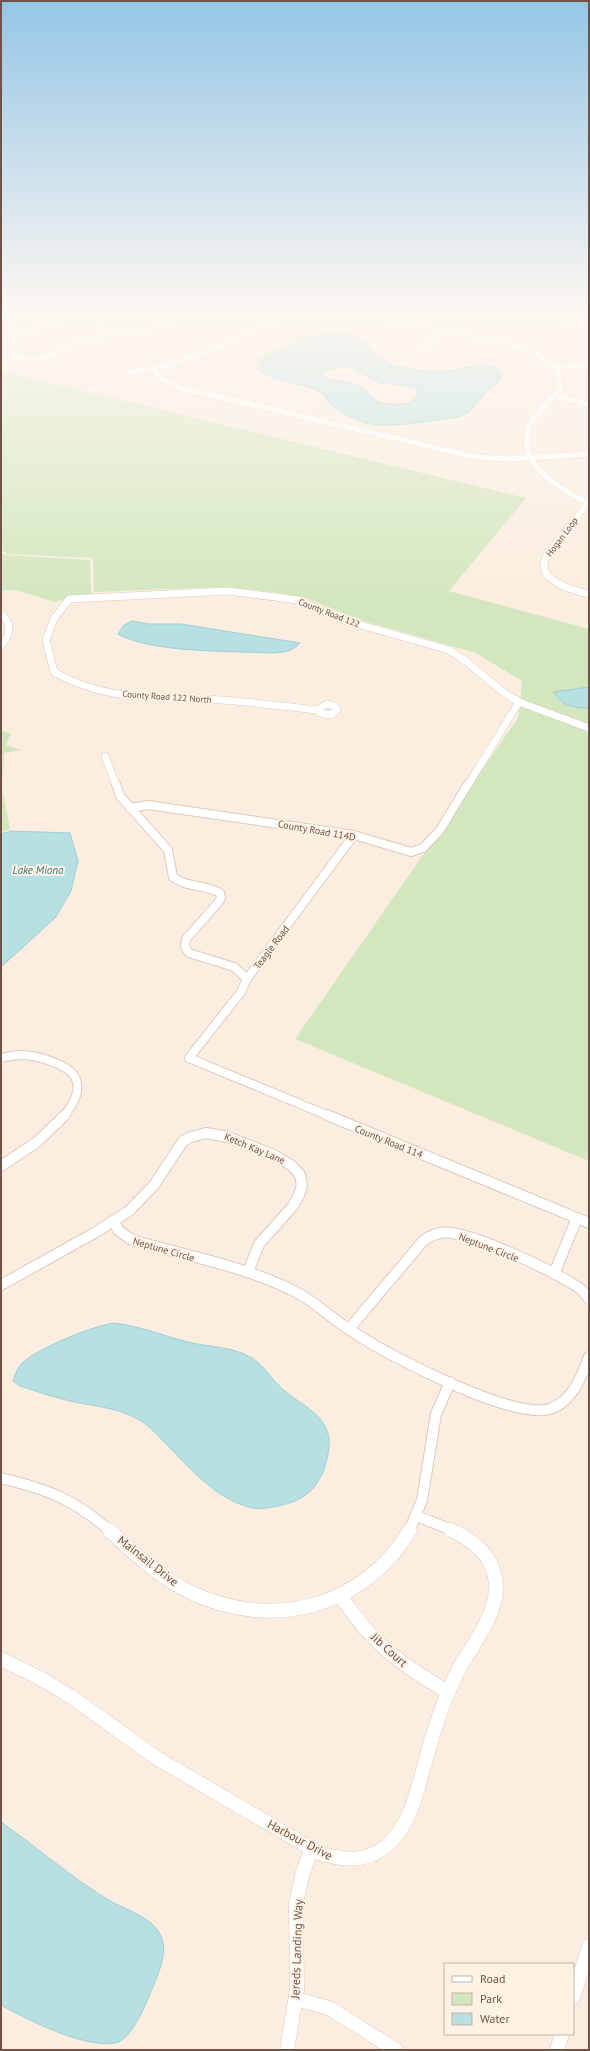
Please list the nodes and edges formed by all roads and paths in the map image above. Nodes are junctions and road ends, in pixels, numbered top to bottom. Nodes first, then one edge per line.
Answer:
1 (264, 408) edge
2 (543, 408) edge
3 (589, 454) edge
4 (531, 458) junction
5 (589, 503) edge
6 (589, 594) edge
7 (69, 599) joint
8 (1, 614) edge
9 (1, 646) edge
10 (519, 702) junction
11 (317, 710) dead end
12 (589, 728) edge
13 (105, 756) dead end
14 (130, 808) junction
15 (354, 835) junction
16 (248, 979) junction
17 (1, 1058) edge
18 (189, 1058) joint
19 (1, 1166) edge
20 (577, 1218) junction
21 (114, 1221) junction
22 (589, 1223) edge
23 (248, 1272) junction
24 (554, 1274) junction
25 (1, 1285) edge
26 (589, 1299) edge
27 (349, 1329) junction
28 (589, 1358) edge
29 (450, 1382) junction
30 (1, 1478) edge
31 (417, 1516) junction
32 (340, 1596) junction
33 (1, 1659) edge
34 (448, 1692) junction
35 (312, 1848) junction
36 (589, 1946) edge
37 (574, 1995) edge
38 (296, 1999) junction
39 (562, 2035) edge
40 (287, 2050) edge
41 (396, 2050) edge
42 (557, 2050) edge

1 - 4 street
2 - 4 street
3 - 4 street
4 - 5 street
5 - 6 street, Hogan Loop
7 - 10 street, County Road 122
7 - 11 street, County Road 122 North
8 - 9 street
10 - 12 street, County Road 122
10 - 15 street, County Road 114D
13 - 14 street
14 - 15 street, County Road 114D
14 - 16 street
15 - 16 street, Teagle Road
16 - 18 street, Teagle Road
17 - 19 street
18 - 20 street, County Road 114
20 - 22 street, County Road 114
20 - 24 street
21 - 23 street, Neptune Circle
21 - 23 street, Ketch Kay Lane
21 - 25 street, Ketch Kay Lane
23 - 27 street, Neptune Circle
24 - 26 street, Neptune Circle
24 - 27 street, Neptune Circle
27 - 29 street, Neptune Circle
28 - 29 street, Neptune Circle
29 - 31 street, Mainsail Drive
30 - 32 street, Mainsail Drive
31 - 32 street, Mainsail Drive
31 - 34 street, Harbour Drive
32 - 34 street, Jib Court
33 - 35 street, Harbour Drive
34 - 35 street, Harbour Drive
35 - 38 street, Jereds Landing Way
36 - 37 street
38 - 40 street, Jereds Landing Way
38 - 41 street
39 - 42 street

